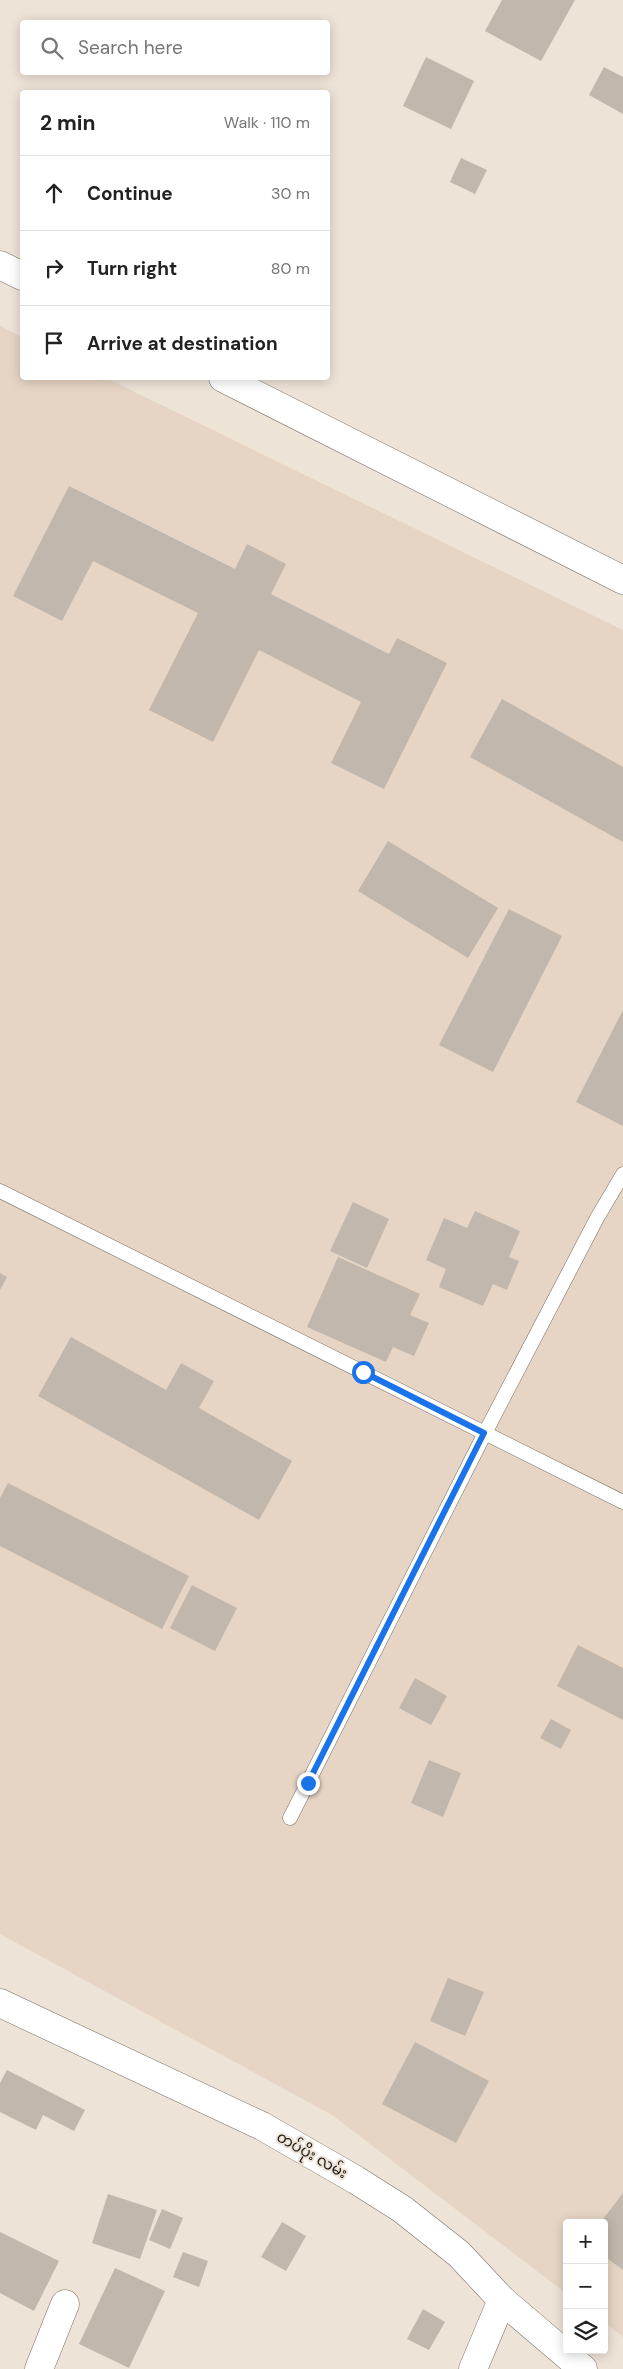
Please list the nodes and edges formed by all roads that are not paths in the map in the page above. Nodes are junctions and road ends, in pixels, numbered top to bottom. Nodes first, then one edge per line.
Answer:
1 (0, 265) edge
2 (20, 275) edge
3 (227, 380) edge
4 (623, 580) edge
5 (623, 1174) edge
6 (0, 1191) edge
7 (484, 1433) junction
8 (623, 1502) edge
9 (290, 1818) dead end
10 (0, 2003) edge
11 (502, 2300) junction
12 (65, 2304) dead end
13 (39, 2369) edge
14 (473, 2369) edge
15 (584, 2369) edge

1 - 2 street
3 - 4 street
5 - 7 lane
6 - 7 lane
7 - 8 lane
7 - 9 lane
10 - 11 street, တပ်ပိုး လမ်း
11 - 14 street
11 - 15 street, တပ်ပိုး လမ်း
12 - 13 street

